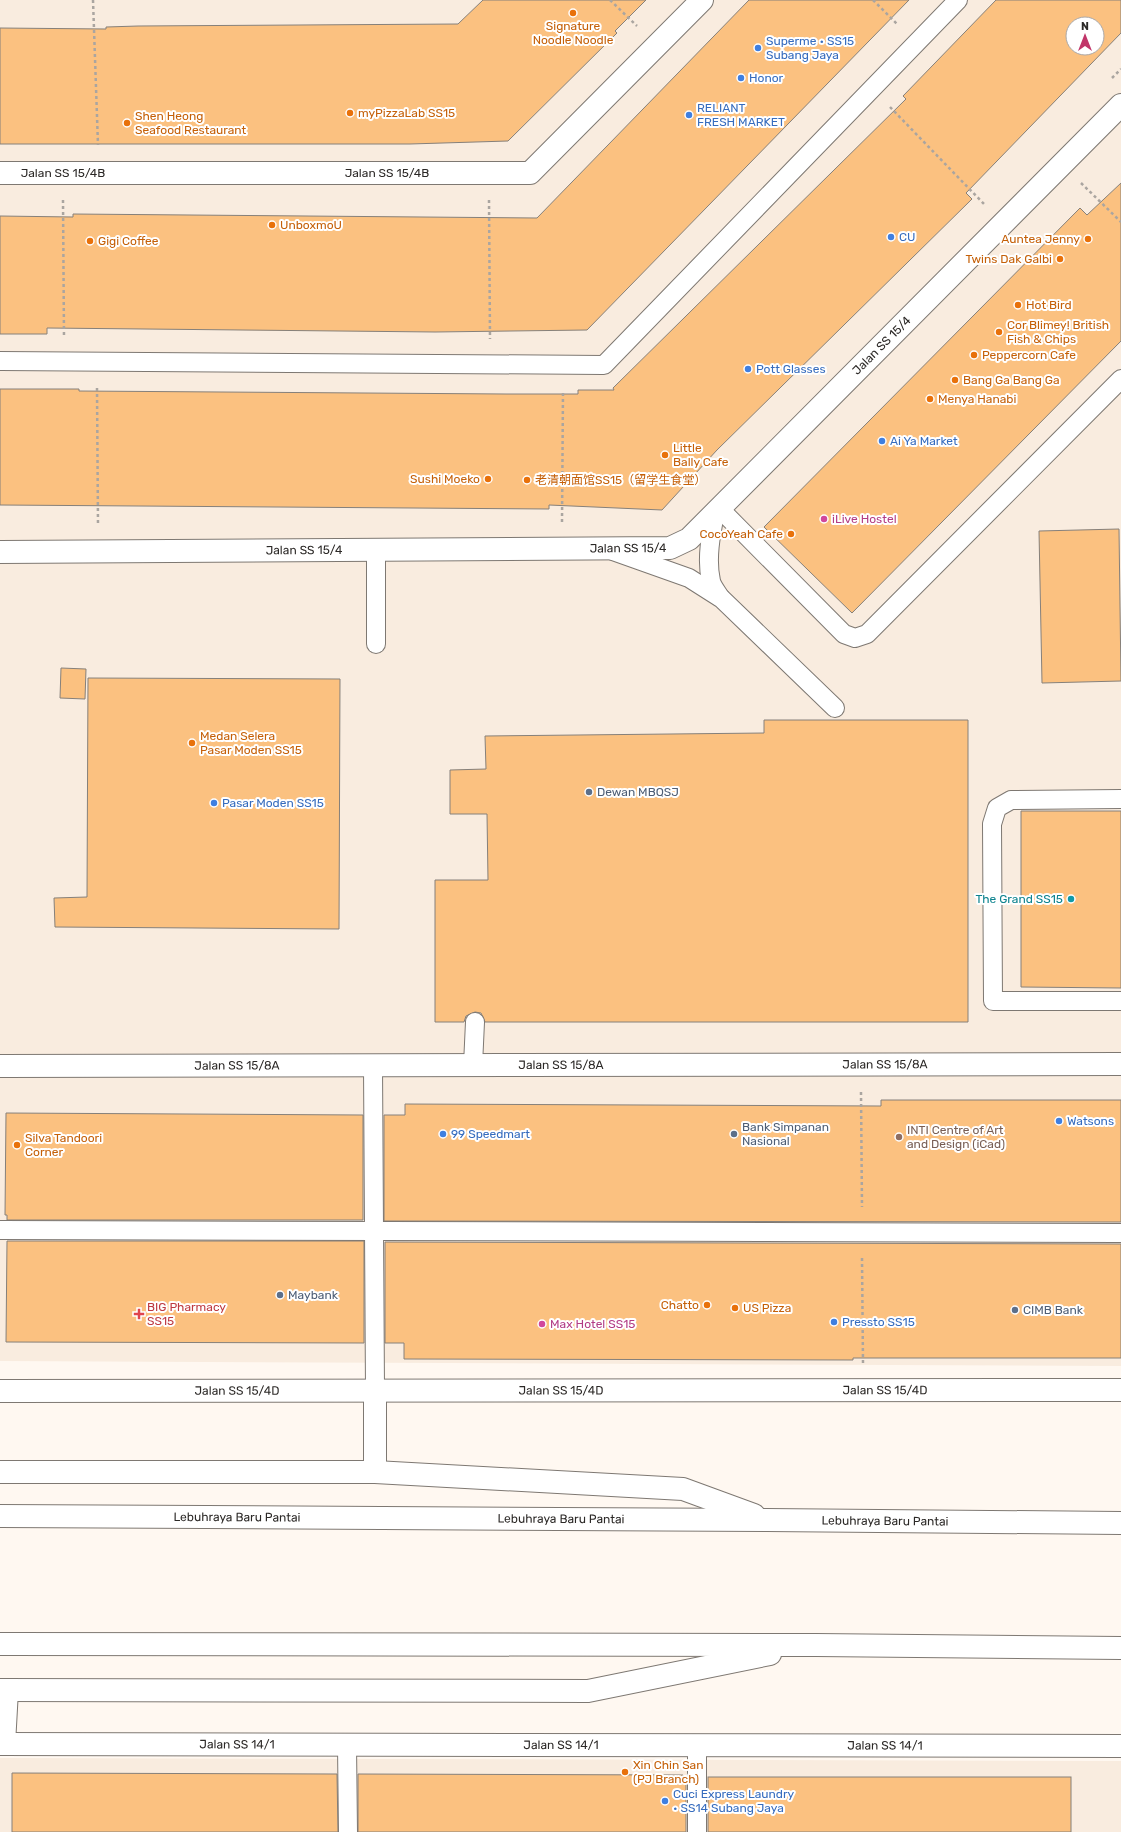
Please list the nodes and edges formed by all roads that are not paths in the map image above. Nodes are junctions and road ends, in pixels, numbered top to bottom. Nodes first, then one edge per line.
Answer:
1 (702, 0) edge
2 (958, 0) edge
3 (1121, 105) edge
4 (0, 173) edge
5 (0, 361) edge
6 (1121, 379) edge
7 (717, 511) junction
8 (607, 549) junction
9 (376, 550) junction
10 (0, 552) edge
11 (722, 599) junction
12 (376, 644) dead end
13 (835, 708) dead end
14 (1121, 799) edge
15 (1121, 1001) edge
16 (475, 1022) dead end
17 (1121, 1064) edge
18 (473, 1065) junction
19 (0, 1066) edge
20 (374, 1066) junction
21 (0, 1230) edge
22 (374, 1231) junction
23 (1121, 1234) edge
24 (374, 1390) junction
25 (1121, 1390) edge
26 (0, 1391) edge
27 (0, 1472) edge
28 (375, 1472) junction
29 (0, 1516) edge
30 (767, 1520) junction
31 (1121, 1523) edge
32 (0, 1644) edge
33 (816, 1645) junction
34 (1121, 1648) edge
35 (4, 1690) edge
36 (347, 1745) junction
37 (697, 1745) junction
38 (1121, 1746) edge
39 (1, 1748) edge
40 (348, 1832) edge
41 (697, 1832) edge

1 - 4 main road, Jalan SS 15/4B
2 - 5 lane
3 - 7 main road, Jalan SS 15/4
6 - 7 lane
7 - 8 main road, Jalan SS 15/4
7 - 11 lane
8 - 9 main road, Jalan SS 15/4
8 - 11 lane
9 - 10 main road, Jalan SS 15/4
9 - 12 lane
11 - 13 lane
14 - 15 lane
16 - 18 lane
17 - 18 main road, Jalan SS 15/8A
18 - 20 main road, Jalan SS 15/8A
19 - 20 main road, Jalan SS 15/8A
20 - 22 lane
21 - 22 lane
22 - 23 lane
22 - 24 lane
24 - 25 main road, Jalan SS 15/4D
24 - 26 main road, Jalan SS 15/4D
24 - 28 main road
27 - 28 main road
28 - 30 main road
29 - 30 main road, Lebuhraya Baru Pantai
30 - 31 main road, Lebuhraya Baru Pantai
32 - 33 main road
33 - 34 main road
33 - 35 main road
35 - 39 main road
36 - 37 main road, Jalan SS 14/1
36 - 39 main road, Jalan SS 14/1
36 - 40 lane
37 - 38 main road, Jalan SS 14/1
37 - 41 lane

